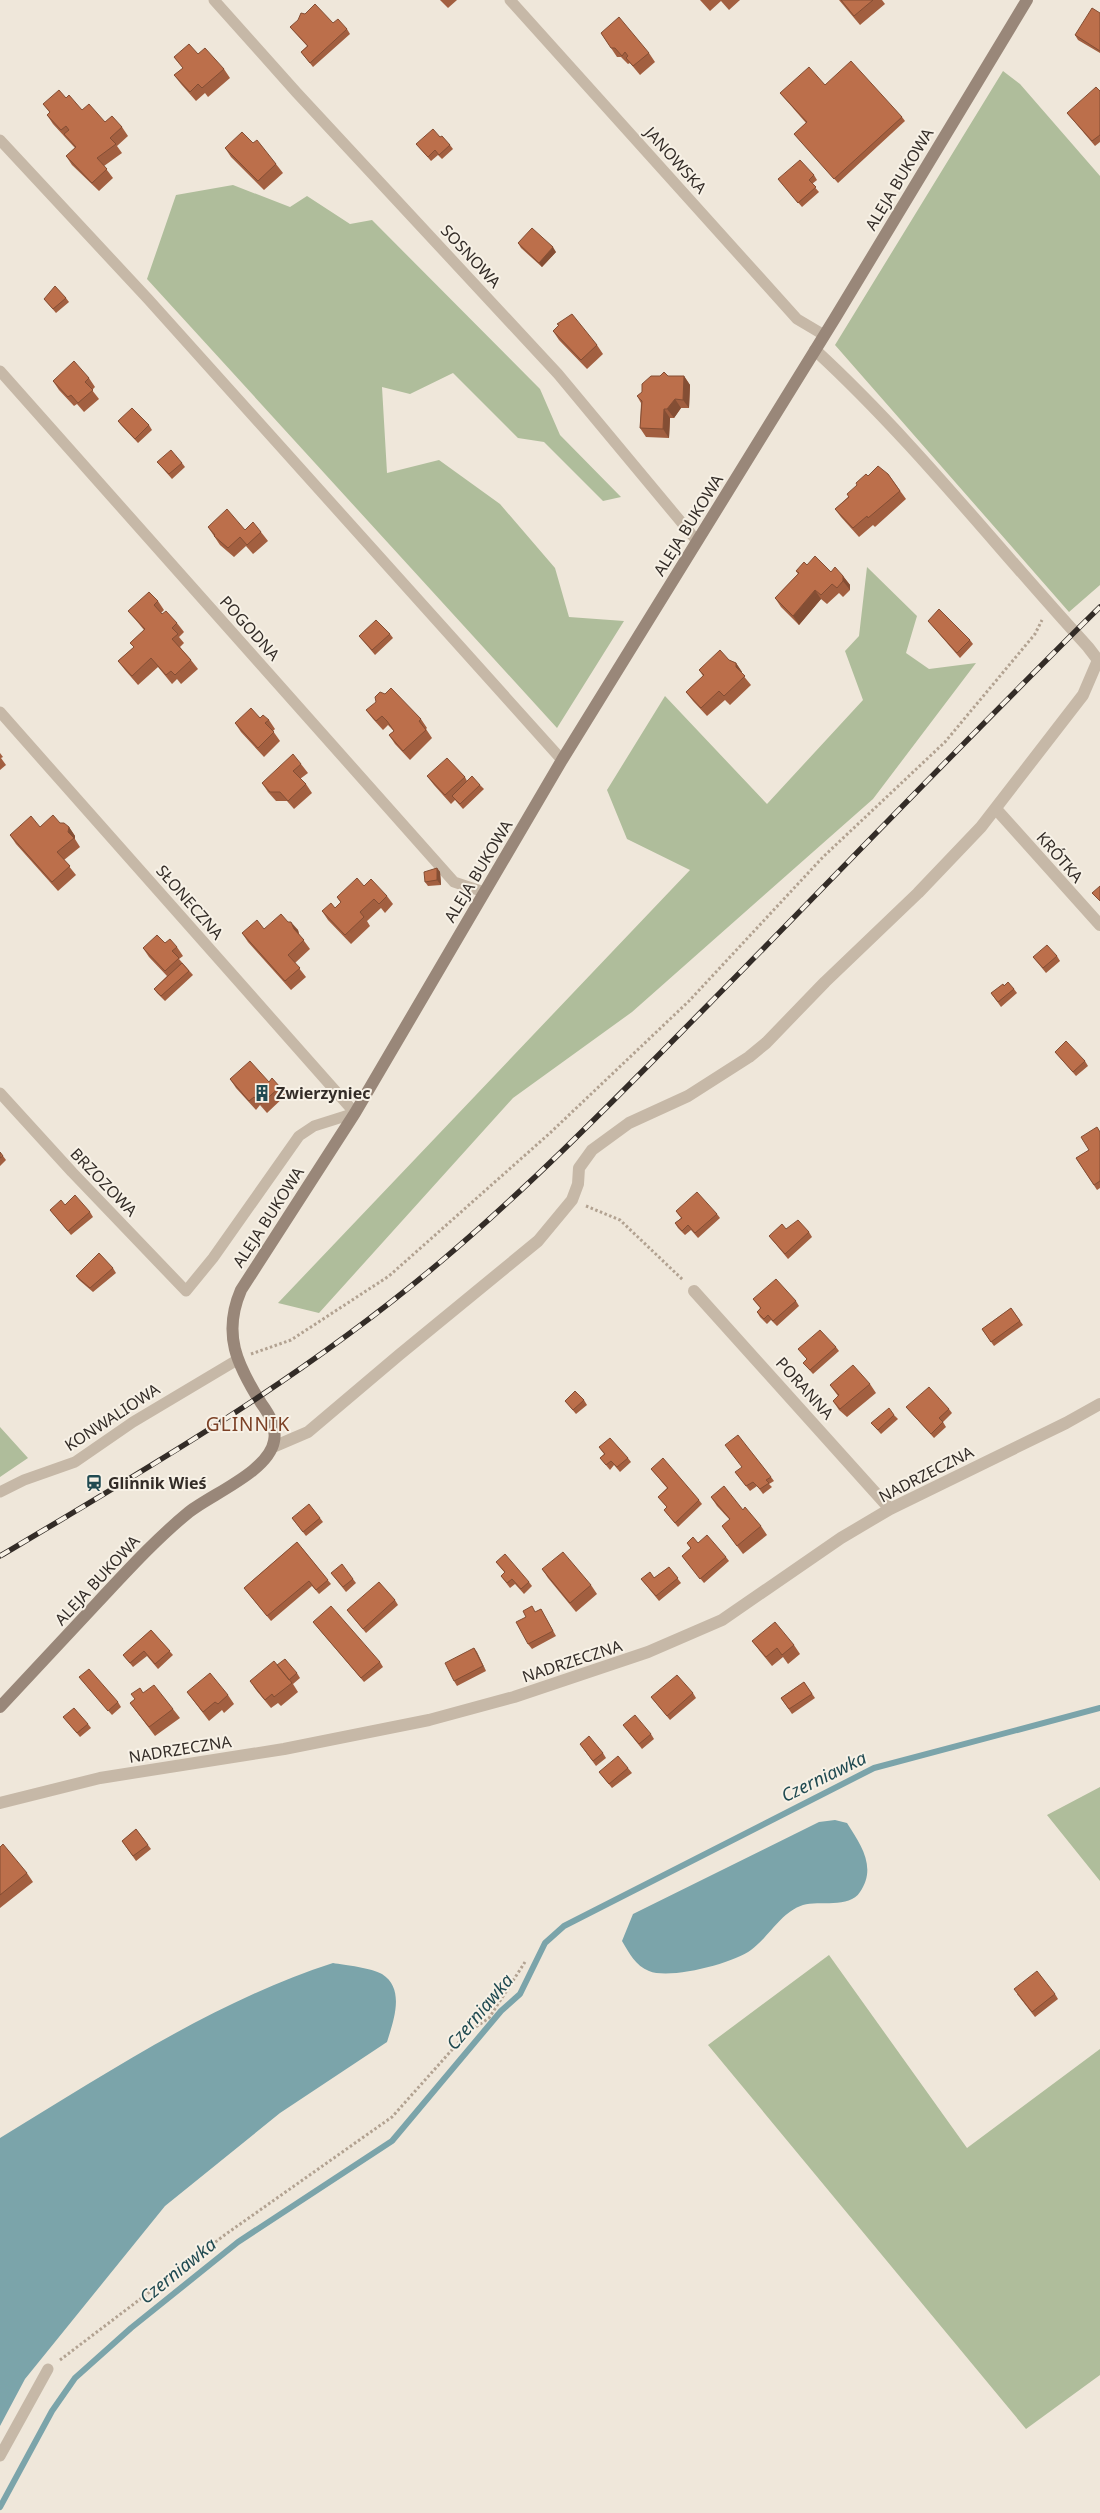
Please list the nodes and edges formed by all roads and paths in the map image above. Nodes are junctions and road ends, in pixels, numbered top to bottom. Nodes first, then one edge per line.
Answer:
1 (214, 0) edge
2 (510, 0) edge
3 (1026, 0) edge
4 (0, 140) edge
5 (824, 335) junction
6 (815, 350) junction
7 (0, 371) edge
8 (697, 541) junction
9 (1050, 605) junction
10 (0, 712) edge
11 (562, 760) junction
12 (996, 809) junction
13 (484, 892) junction
14 (1100, 925) edge
15 (0, 1093) edge
16 (355, 1113) junction
17 (572, 1200) junction
18 (694, 1291) joint
19 (237, 1360) junction
20 (1100, 1404) edge
21 (273, 1447) junction
22 (0, 1492) edge
23 (890, 1510) junction
24 (0, 1707) edge
25 (0, 1803) edge
26 (525, 1962) dead end
27 (48, 2369) joint
28 (0, 2456) edge

1 - 8 lane, SOSNOWA
2 - 5 lane, JANOWSKA
3 - 5 street, ALEJA BUKOWA
4 - 11 lane
5 - 6 street, ALEJA BUKOWA
6 - 8 street, ALEJA BUKOWA
6 - 9 street
7 - 13 lane, POGODNA
8 - 11 street, ALEJA BUKOWA
9 - 12 street
9 - 19 path
10 - 16 lane, SŁONECZNA
11 - 13 street, ALEJA BUKOWA
12 - 14 street, KRÓTKA
12 - 17 street
13 - 16 street, ALEJA BUKOWA
15 - 16 lane, BRZOZOWA
16 - 19 street, ALEJA BUKOWA
17 - 18 path
17 - 21 street
18 - 23 street, PORANNA
19 - 21 street, ALEJA BUKOWA
19 - 22 lane, KONWALIOWA
20 - 23 street, NADRZECZNA
21 - 24 street, ALEJA BUKOWA
23 - 25 street, NADRZECZNA
26 - 27 path
27 - 28 lane

